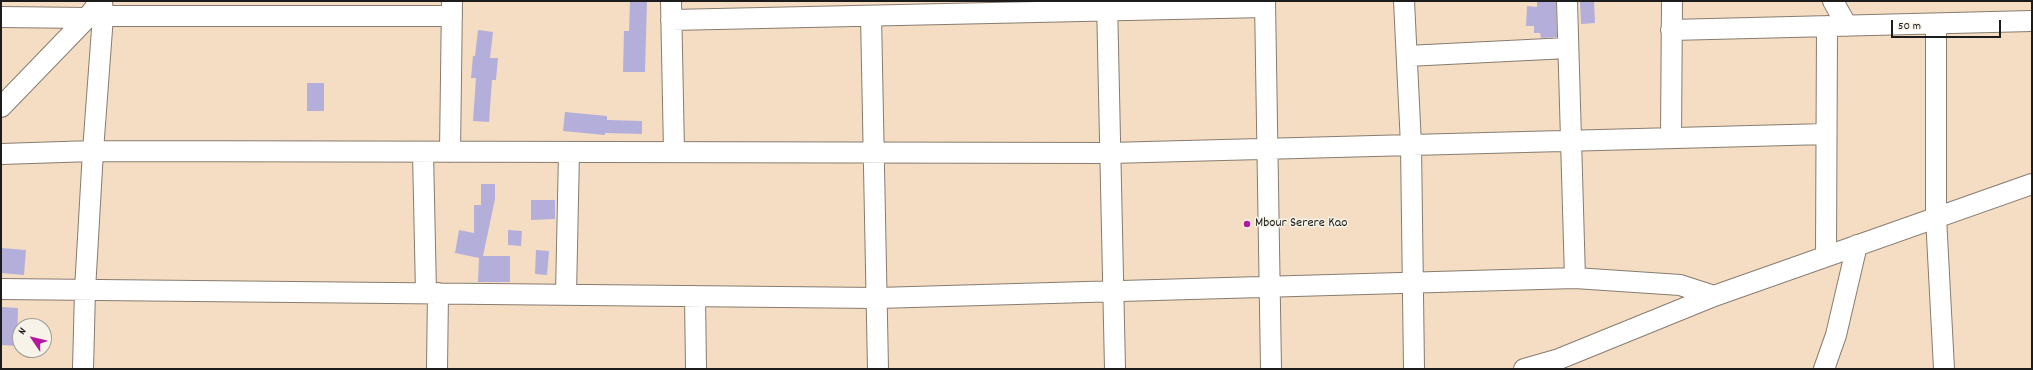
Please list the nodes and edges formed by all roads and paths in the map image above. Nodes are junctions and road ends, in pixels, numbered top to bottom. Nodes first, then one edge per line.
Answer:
1 (1404, 1) edge
2 (1567, 1) edge
3 (1672, 1) edge
4 (1833, 1) edge
5 (1265, 4) edge
6 (1107, 6) edge
7 (947, 7) edge
8 (98, 9) edge
9 (452, 9) edge
10 (800, 9) edge
11 (671, 10) edge
12 (871, 16) junction
13 (1, 17) edge
14 (2032, 21) edge
15 (1936, 24) junction
16 (1826, 26) junction
17 (1847, 26) junction
18 (1672, 30) junction
19 (1568, 48) junction
20 (1407, 56) junction
21 (1, 107) edge
22 (1826, 134) junction
23 (1671, 138) junction
24 (1571, 141) junction
25 (1411, 145) junction
26 (1267, 149) junction
27 (93, 151) junction
28 (424, 152) junction
29 (450, 152) junction
30 (568, 152) junction
31 (674, 152) junction
32 (874, 153) junction
33 (1110, 153) junction
34 (1, 154) edge
35 (2032, 184) edge
36 (1936, 217) junction
37 (1857, 245) junction
38 (1826, 255) junction
39 (1575, 278) junction
40 (1414, 282) junction
41 (1270, 286) junction
42 (1, 289) edge
43 (85, 290) junction
44 (1113, 291) junction
45 (432, 293) junction
46 (566, 294) junction
47 (694, 296) junction
48 (1714, 296) junction
49 (877, 298) junction
50 (1559, 364) edge
51 (83, 369) edge
52 (437, 369) edge
53 (696, 369) edge
54 (878, 369) edge
55 (1115, 369) edge
56 (1271, 369) edge
57 (1414, 369) edge
58 (1524, 369) edge
59 (1824, 369) edge
60 (1944, 369) edge

1 - 20 street
2 - 19 street
3 - 18 street
4 - 17 street
5 - 6 street
5 - 26 street
6 - 7 street
6 - 33 street
7 - 12 street
8 - 9 street
8 - 13 street
8 - 21 street
8 - 27 street
9 - 29 street
10 - 11 street
10 - 12 street
11 - 31 street
12 - 32 street
14 - 15 street
15 - 17 street
15 - 36 street
16 - 17 street
16 - 18 street
16 - 22 street
18 - 23 street
19 - 20 street
19 - 24 street
20 - 25 street
22 - 23 street
22 - 38 street
23 - 24 street
24 - 25 street
24 - 39 street
25 - 26 street
25 - 40 street
26 - 33 street
26 - 41 street
27 - 28 street
27 - 34 street
27 - 43 street
28 - 29 street
28 - 45 street
29 - 30 street
30 - 31 street
30 - 46 street
31 - 32 street
32 - 33 street
32 - 49 street
33 - 44 street
35 - 36 street
36 - 37 street
36 - 60 street
37 - 38 street
37 - 59 street
38 - 48 street
39 - 40 street
39 - 48 street
40 - 41 street
40 - 57 street
41 - 44 street
41 - 56 street
42 - 43 street
43 - 45 street
43 - 51 street
44 - 49 street
44 - 55 street
45 - 46 street
45 - 52 street
46 - 47 street
47 - 49 street
47 - 53 street
48 - 50 street
49 - 54 street
50 - 58 street

